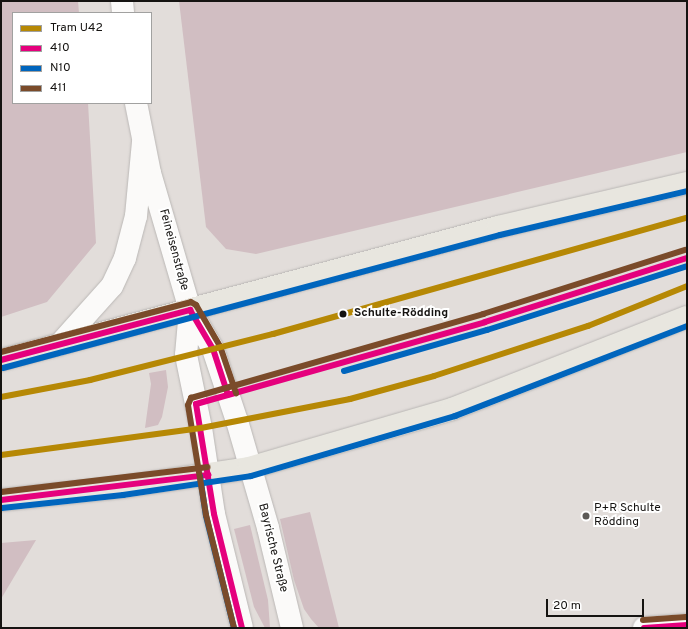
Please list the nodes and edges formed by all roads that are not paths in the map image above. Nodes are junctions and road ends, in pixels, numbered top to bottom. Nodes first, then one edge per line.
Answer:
1 (122, 1) edge
2 (123, 12) edge
3 (136, 104) edge
4 (143, 142) junction
5 (687, 183) edge
6 (190, 310) junction
7 (687, 317) edge
8 (59, 345) junction
9 (1, 360) edge
10 (249, 468) junction
11 (208, 475) junction
12 (1, 500) edge
13 (687, 625) edge
14 (242, 628) edge
15 (292, 628) edge
16 (644, 628) edge

1 - 2 street
3 - 4 street, Feineisenstraße
4 - 6 street, Feineisenstraße
4 - 8 street, Feineisenstraße
5 - 6 main road
6 - 8 main road
6 - 10 street, Feineisenstraße
6 - 11 street
7 - 10 main road
8 - 9 main road
10 - 11 main road
10 - 15 street, Bayrische Straße
11 - 12 main road
11 - 14 street
13 - 16 street

